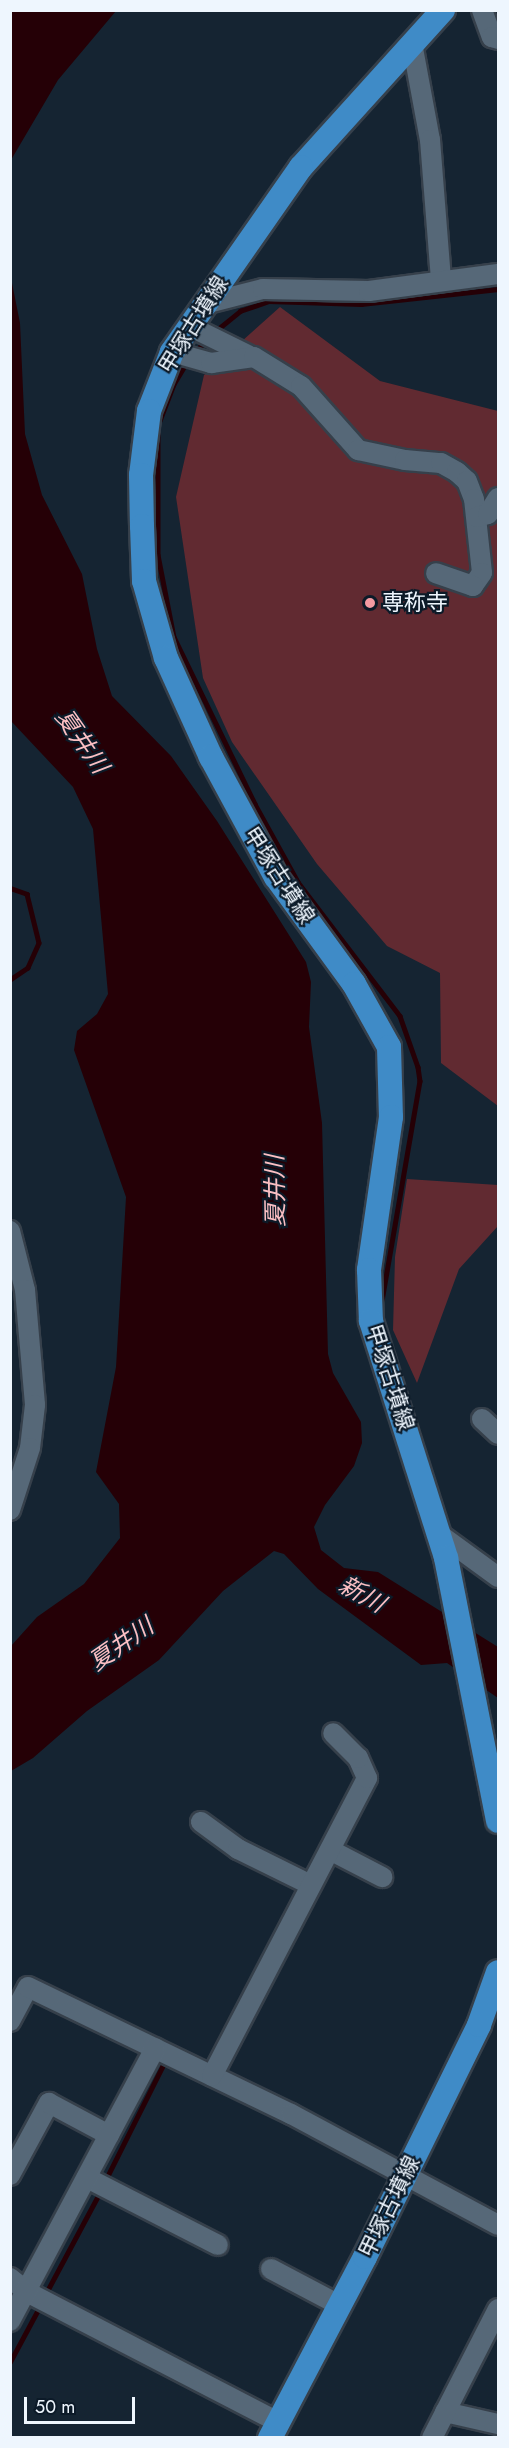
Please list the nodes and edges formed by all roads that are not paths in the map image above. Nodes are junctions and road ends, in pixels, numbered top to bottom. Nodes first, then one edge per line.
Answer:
1 (443, 10) edge
2 (482, 10) edge
3 (498, 39) edge
4 (412, 43) junction
5 (498, 274) edge
6 (441, 280) junction
7 (204, 304) junction
8 (194, 328) junction
9 (241, 352) junction
10 (178, 354) junction
11 (498, 498) edge
12 (477, 517) junction
13 (436, 573) dead end
14 (10, 1231) edge
15 (10, 1273) edge
16 (25, 1290) junction
17 (482, 1419) dead end
18 (498, 1434) edge
19 (10, 1510) edge
20 (440, 1534) junction
21 (498, 1577) edge
22 (333, 1733) dead end
23 (498, 1821) edge
24 (201, 1822) dead end
25 (330, 1850) junction
26 (382, 1877) dead end
27 (311, 1885) junction
28 (498, 1972) edge
29 (19, 1988) edge
30 (10, 2021) edge
31 (154, 2048) junction
32 (212, 2076) junction
33 (110, 2135) junction
34 (10, 2175) edge
35 (406, 2175) junction
36 (87, 2178) junction
37 (498, 2225) edge
38 (218, 2246) dead end
39 (271, 2269) dead end
40 (10, 2278) edge
41 (27, 2292) junction
42 (339, 2305) junction
43 (498, 2309) edge
44 (10, 2321) edge
45 (445, 2412) junction
46 (498, 2424) edge
47 (274, 2430) edge
48 (432, 2438) edge

1 - 4 main road, 甲塚古墳線
2 - 3 street
4 - 6 street
4 - 7 main road, 甲塚古墳線
5 - 6 street
6 - 7 street
7 - 8 main road, 甲塚古墳線
8 - 9 street
8 - 10 main road, 甲塚古墳線
9 - 10 street
9 - 12 street
10 - 20 main road, 甲塚古墳線
11 - 12 street
12 - 13 street
14 - 16 street
15 - 16 street
16 - 19 street
17 - 18 street
20 - 21 street
20 - 23 main road, 甲塚古墳線
22 - 25 street
24 - 27 street
25 - 26 street
25 - 27 street
27 - 32 street
28 - 35 main road, 甲塚古墳線
29 - 30 street
29 - 31 street
31 - 32 street
31 - 33 street
32 - 35 street
33 - 34 street
33 - 36 street
35 - 37 street
35 - 42 main road, 甲塚古墳線
36 - 38 street
36 - 41 street
39 - 42 street
40 - 41 street
41 - 44 street
41 - 47 street
42 - 47 main road, 甲塚古墳線
43 - 45 street
45 - 46 street
45 - 48 street

